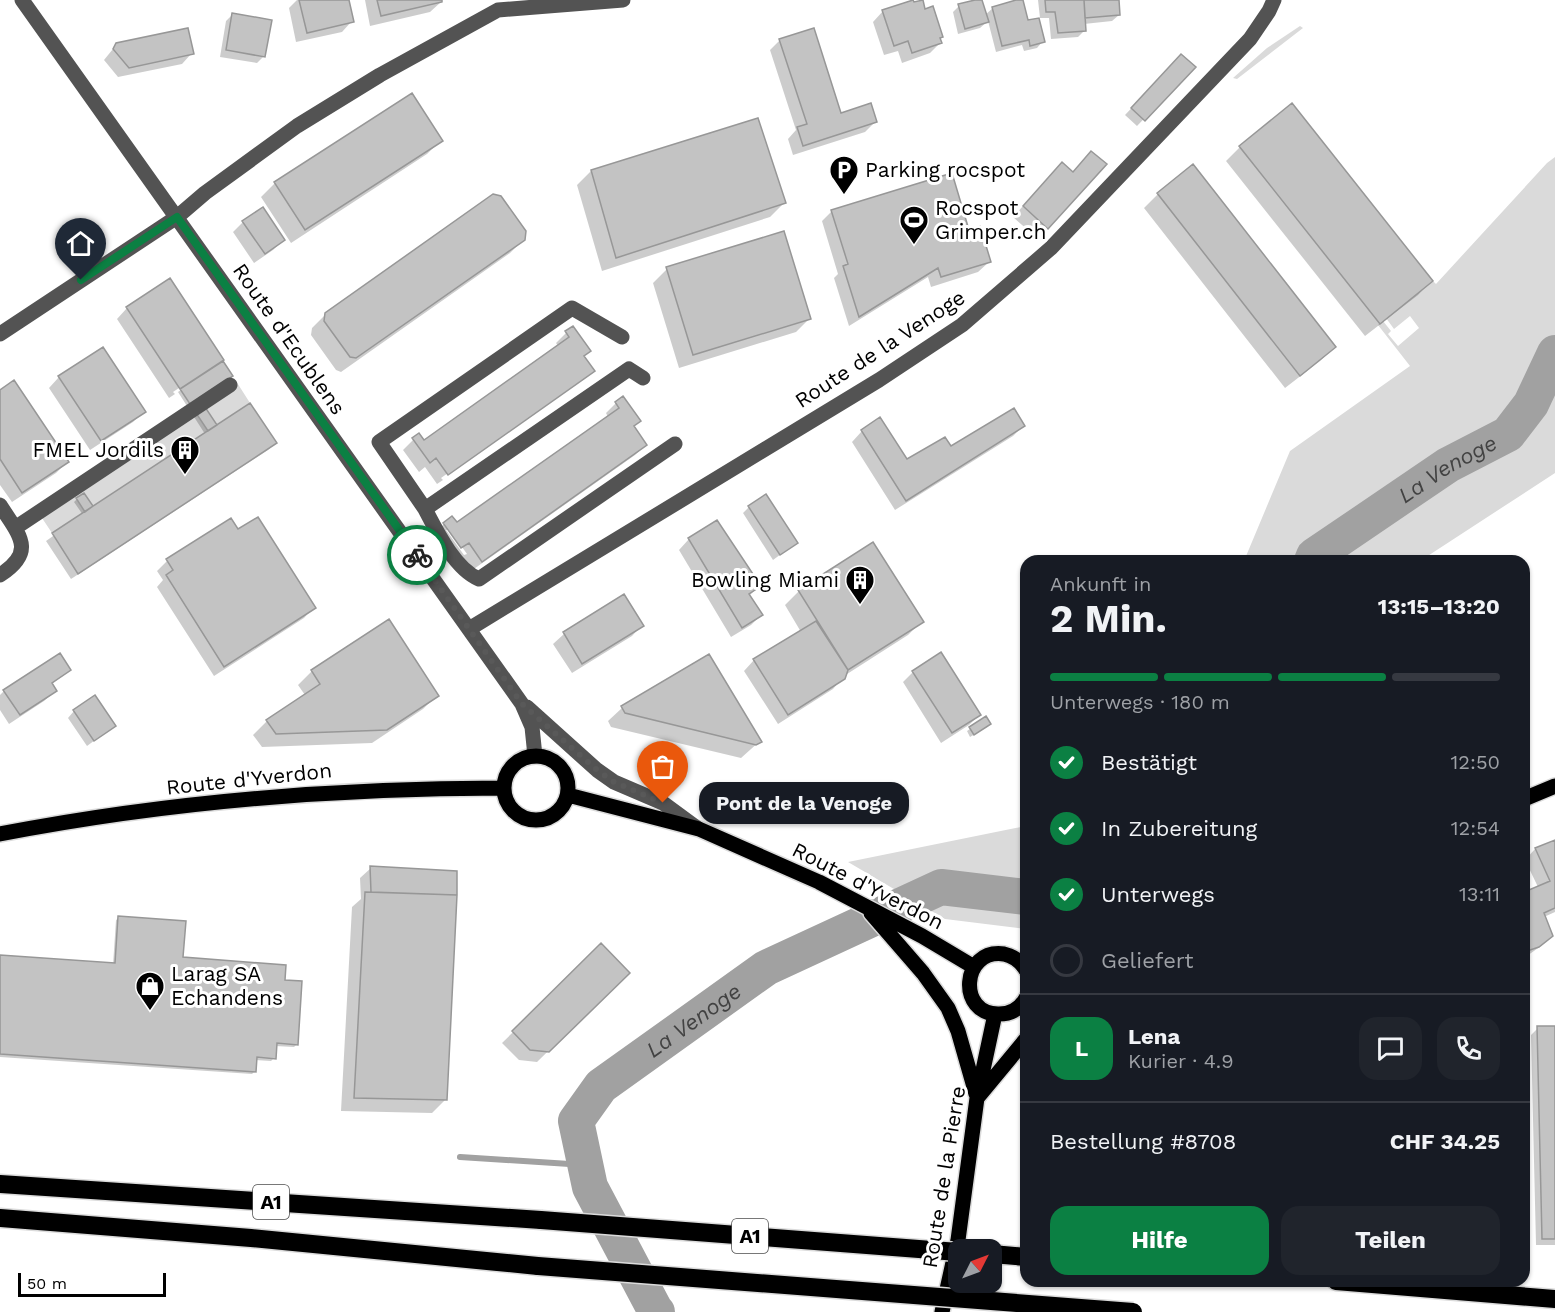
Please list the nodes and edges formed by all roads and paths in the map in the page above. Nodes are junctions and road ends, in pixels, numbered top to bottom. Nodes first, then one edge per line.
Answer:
1 (22, 0) edge
2 (623, 0) edge
3 (1274, 0) edge
4 (177, 217) junction
5 (0, 334) edge
6 (622, 337) dead end
7 (643, 378) dead end
8 (230, 385) dead end
9 (675, 444) dead end
10 (0, 506) edge
11 (425, 509) junction
12 (15, 528) junction
13 (0, 575) edge
14 (469, 629) junction
15 (522, 704) junction
16 (535, 756) junction
17 (1555, 786) edge
18 (504, 788) junction
19 (568, 795) junction
20 (1530, 796) edge
21 (699, 829) junction
22 (0, 834) edge
23 (865, 906) junction
24 (1020, 963) edge
25 (974, 967) junction
26 (1020, 1005) edge
27 (995, 1014) junction
28 (1020, 1046) edge
29 (977, 1098) junction
30 (0, 1184) edge
31 (0, 1218) edge
32 (948, 1251) edge
33 (1002, 1255) edge
34 (1020, 1256) edge
35 (1409, 1287) edge
36 (1555, 1299) edge
37 (942, 1312) edge
38 (1133, 1312) edge

1 - 4 street, Route d'Ecublens
2 - 4 street
3 - 14 street, Route de la Venoge
4 - 5 street
4 - 14 street, Route d'Ecublens
6 - 11 street
7 - 11 street
8 - 12 street
9 - 11 street
10 - 12 street
12 - 13 street
14 - 15 street, Route d'Ecublens
15 - 16 street, Route d'Ecublens
15 - 21 street, Route d'Ecublens
16 - 18 main road
16 - 19 main road
17 - 20 main road
18 - 19 main road
18 - 22 main road, Route d'Yverdon
19 - 21 main road, Route d'Yverdon
21 - 23 main road, Route d'Yverdon
23 - 25 main road, Route d'Yverdon
23 - 29 main road
24 - 25 main road
25 - 27 main road
26 - 27 main road
27 - 29 main road, Route de la Pierre
28 - 29 main road
29 - 37 main road, Route de la Pierre
30 - 32 highway, A1, bridge
31 - 38 highway, A1, bridge
33 - 34 highway
35 - 36 highway

